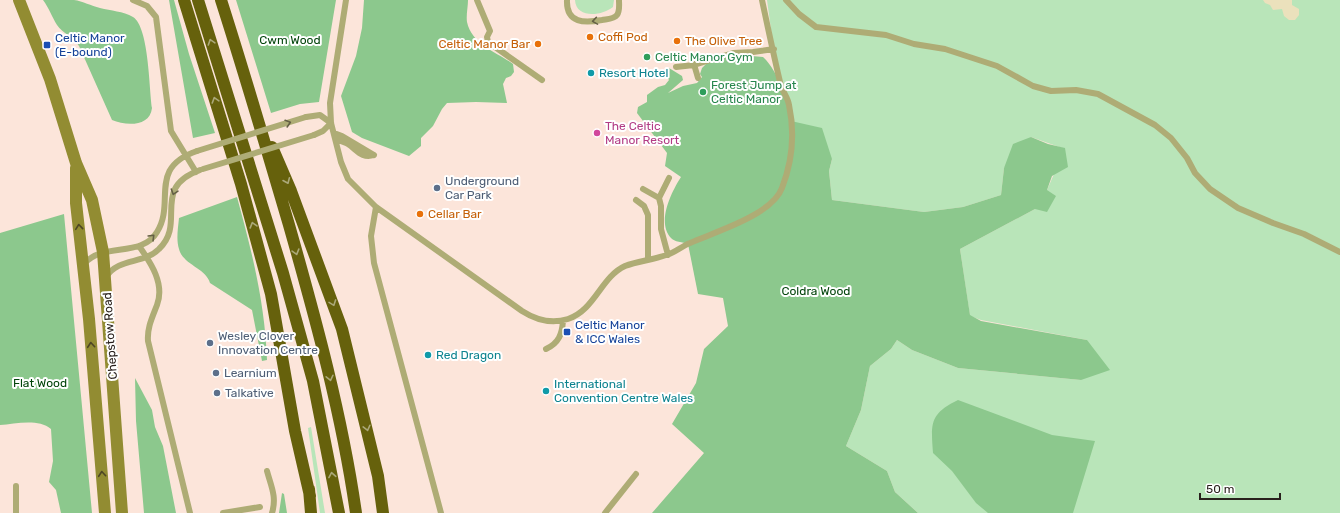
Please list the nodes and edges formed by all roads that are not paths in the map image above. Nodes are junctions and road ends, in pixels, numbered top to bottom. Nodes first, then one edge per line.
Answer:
1 (19, 0) edge
2 (133, 0) edge
3 (184, 0) edge
4 (198, 0) edge
5 (221, 0) edge
6 (346, 0) edge
7 (477, 0) edge
8 (567, 0) edge
9 (619, 0) edge
10 (762, 0) edge
11 (786, 0) edge
12 (774, 49) junction
13 (694, 63) junction
14 (676, 67) dead end
15 (698, 78) dead end
16 (542, 80) dead end
17 (250, 94) junction
18 (331, 123) junction
19 (334, 133) junction
20 (336, 140) junction
21 (186, 155) junction
22 (76, 163) junction
23 (196, 172) junction
24 (252, 173) junction
25 (669, 178) dead end
26 (644, 189) dead end
27 (659, 198) junction
28 (636, 200) dead end
29 (376, 207) junction
30 (139, 246) junction
31 (103, 252) junction
32 (1340, 252) edge
33 (668, 255) junction
34 (147, 257) junction
35 (648, 260) junction
36 (83, 266) junction
37 (106, 278) junction
38 (563, 321) junction
39 (546, 349) dead end
40 (267, 471) dead end
41 (636, 474) dead end
42 (16, 486) dead end
43 (310, 496) junction
44 (260, 507) dead end
45 (16, 513) edge
46 (105, 513) edge
47 (122, 513) edge
48 (190, 513) edge
49 (223, 513) edge
50 (272, 513) edge
51 (312, 513) edge
52 (339, 513) edge
53 (356, 513) edge
54 (383, 513) edge
55 (441, 513) edge
56 (605, 513) edge

1 - 22 main road, Chepstow Road
2 - 21 lane
43 -> 3 highway
24 -> 4 highway
5 - 17 highway
6 - 18 lane
7 - 16 lane
9 -> 8 lane
10 - 12 lane
11 - 32 lane
12 - 13 lane
12 - 33 lane
13 - 14 lane
13 - 15 lane
17 -> 53 highway
17 -> 54 highway
18 - 19 lane
21 -> 18 lane, bridge
18 - 23 lane, bridge
19 - 20 lane
19 - 20 lane
20 - 29 lane
21 - 23 lane
30 -> 21 lane
22 - 31 main road, Chepstow Road
36 -> 22 main road, Chepstow Road
23 -> 34 lane
24 - 43 highway
52 -> 24 highway
25 - 27 lane
26 - 27 lane
27 - 33 lane
28 - 35 lane
29 - 38 lane
29 - 55 lane
30 - 31 lane
30 - 34 lane
31 - 36 lane
31 - 37 main road, Chepstow Road
33 - 35 lane
34 - 37 lane
34 - 48 lane
35 - 38 lane
46 -> 36 main road, Chepstow Road
37 - 47 main road, Chepstow Road
38 - 39 lane
40 - 50 lane
41 - 56 lane
42 - 45 lane
43 - 51 highway
44 - 49 lane

